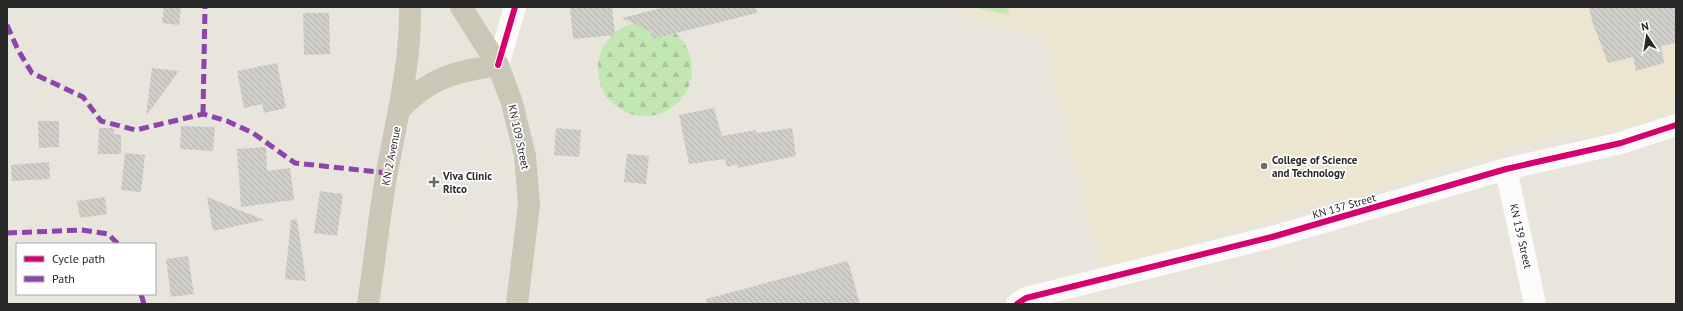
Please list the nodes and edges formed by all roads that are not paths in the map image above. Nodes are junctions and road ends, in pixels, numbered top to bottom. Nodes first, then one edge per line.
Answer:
1 (410, 7) edge
2 (461, 7) edge
3 (516, 7) edge
4 (498, 65) junction
5 (400, 109) junction
6 (1676, 125) edge
7 (1506, 169) junction
8 (368, 304) edge
9 (517, 304) edge
10 (1017, 304) edge
11 (1535, 304) edge

1 - 5 main road, KN 2 Avenue
2 - 4 main road, KN 109 Street
3 - 4 street
4 - 5 main road
4 - 9 main road, KN 109 Street
5 - 8 main road, KN 2 Avenue
6 - 7 street, KN 137 Street
7 - 10 street, KN 137 Street
7 - 11 street, KN 139 Street

